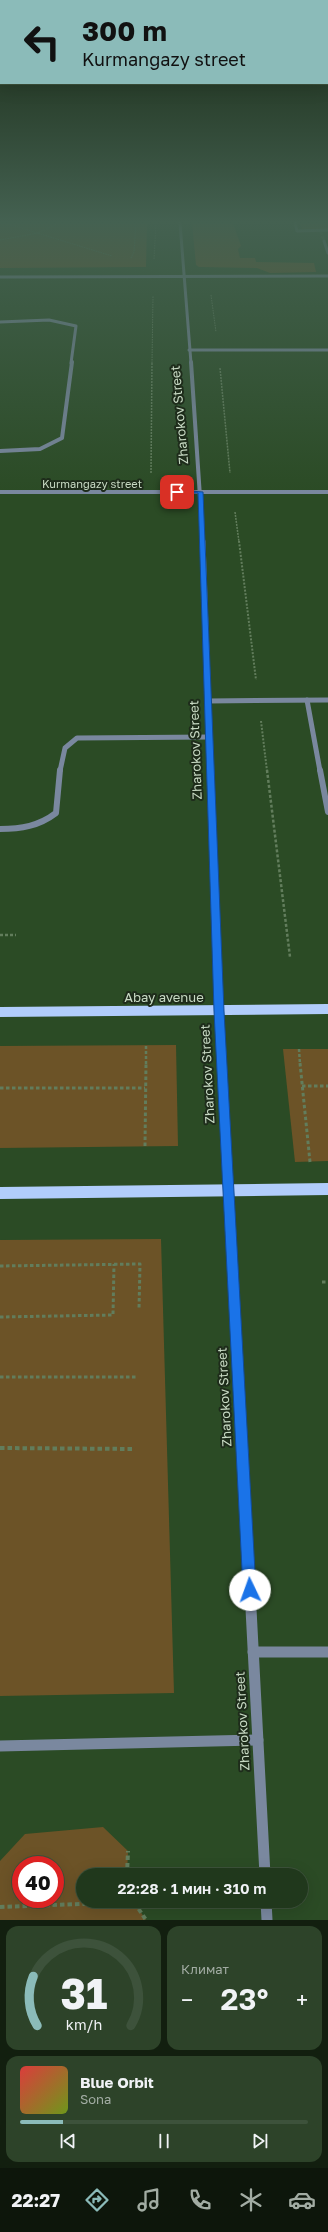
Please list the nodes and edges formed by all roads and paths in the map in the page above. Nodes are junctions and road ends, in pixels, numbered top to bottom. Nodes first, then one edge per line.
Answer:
1 (153, 313) edge
2 (186, 313) edge
3 (213, 313) edge
4 (0, 322) edge
5 (189, 350) junction
6 (218, 350) junction
7 (328, 350) edge
8 (0, 451) edge
9 (230, 476) dead end
10 (0, 492) edge
11 (153, 492) junction
12 (201, 492) junction
13 (328, 492) edge
14 (307, 700) junction
15 (328, 700) edge
16 (208, 701) junction
17 (209, 737) junction
18 (328, 812) edge
19 (0, 829) edge
20 (0, 935) edge
21 (16, 935) dead end
22 (328, 1009) edge
23 (219, 1011) junction
24 (0, 1012) edge
25 (146, 1046) dead end
26 (299, 1049) dead end
27 (302, 1086) junction
28 (328, 1086) edge
29 (0, 1088) edge
30 (145, 1088) junction
31 (145, 1146) dead end
32 (310, 1162) dead end
33 (328, 1189) edge
34 (229, 1191) junction
35 (0, 1193) edge
36 (114, 1264) junction
37 (0, 1266) edge
38 (322, 1282) dead end
39 (328, 1282) edge
40 (139, 1309) dead end
41 (0, 1317) edge
42 (137, 1376) dead end
43 (0, 1377) edge
44 (0, 1448) edge
45 (135, 1449) dead end
46 (253, 1652) junction
47 (328, 1652) edge
48 (258, 1740) junction
49 (0, 1746) edge
50 (128, 1851) dead end
51 (127, 1868) edge
52 (265, 1868) edge
53 (76, 1904) edge
54 (0, 1907) edge
55 (138, 1908) edge
56 (267, 1908) edge
57 (146, 1920) edge
58 (268, 1920) edge

1 - 11 path
2 - 5 street, Zharokov Street
3 - 6 path
4 - 8 street
5 - 6 street
5 - 12 street, Zharokov Street
6 - 7 street
6 - 9 path
10 - 11 street, Kurmangazy street
11 - 12 street, Kurmangazy street
12 - 13 street, Kurmangazy street
12 - 16 street, Zharokov Street
14 - 15 street
14 - 16 street
14 - 18 street
16 - 17 street, Zharokov Street
17 - 19 street
17 - 23 street, Zharokov Street
20 - 21 path
22 - 23 main road, Abay avenue
23 - 24 main road, Abay avenue
23 - 34 street, Zharokov Street
25 - 30 path
26 - 27 path
27 - 28 path
27 - 32 path
29 - 30 path
30 - 31 path
33 - 34 main road
34 - 35 main road
34 - 46 street, Zharokov Street
36 - 37 path
36 - 40 path
36 - 41 path
38 - 39 path
42 - 43 path
44 - 45 path
46 - 47 street
46 - 48 street, Zharokov Street
48 - 49 street
48 - 52 street, Zharokov Street
50 - 51 path
53 - 54 path
55 - 57 path
56 - 58 street

